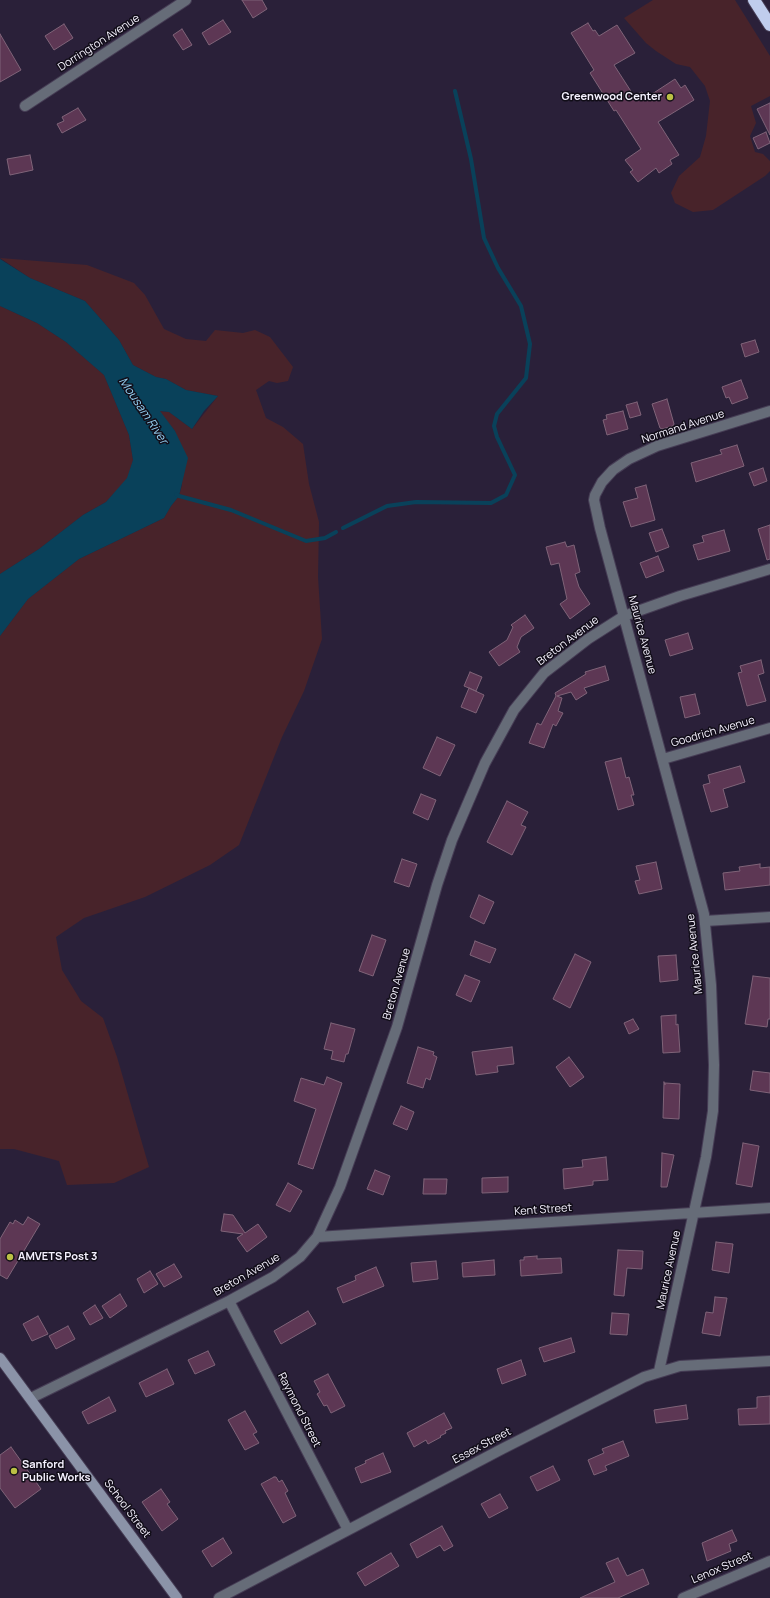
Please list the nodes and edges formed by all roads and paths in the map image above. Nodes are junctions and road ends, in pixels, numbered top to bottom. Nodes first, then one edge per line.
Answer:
1 (186, 0) edge
2 (754, 0) edge
3 (770, 25) edge
4 (25, 106) dead end
5 (770, 411) edge
6 (595, 494) joint
7 (770, 569) edge
8 (624, 616) junction
9 (770, 728) edge
10 (663, 759) junction
11 (770, 917) edge
12 (705, 921) junction
13 (770, 1208) edge
14 (694, 1212) junction
15 (317, 1237) junction
16 (229, 1301) junction
17 (0, 1358) edge
18 (770, 1361) edge
19 (659, 1371) junction
20 (31, 1398) junction
21 (348, 1530) junction
22 (770, 1561) edge
23 (686, 1597) edge
24 (177, 1598) edge
25 (219, 1598) edge

1 - 4 street, Dorrington Avenue
2 - 3 highway
5 - 6 street, Normand Avenue
6 - 8 street, Maurice Avenue
7 - 8 street, Breton Avenue
8 - 10 street, Maurice Avenue
8 - 15 street, Breton Avenue
9 - 10 street, Goodrich Avenue
10 - 12 street, Maurice Avenue
11 - 12 street
12 - 14 street, Maurice Avenue
13 - 14 street, Kent Street
14 - 15 street, Kent Street
14 - 19 street, Maurice Avenue
15 - 16 street, Breton Avenue
16 - 20 street, Breton Avenue
16 - 21 street, Raymond Street
17 - 20 street, School Street
18 - 19 street, Essex Street
19 - 21 street, Essex Street
20 - 24 street, School Street
21 - 25 street, Essex Street
22 - 23 street, Lenox Street

